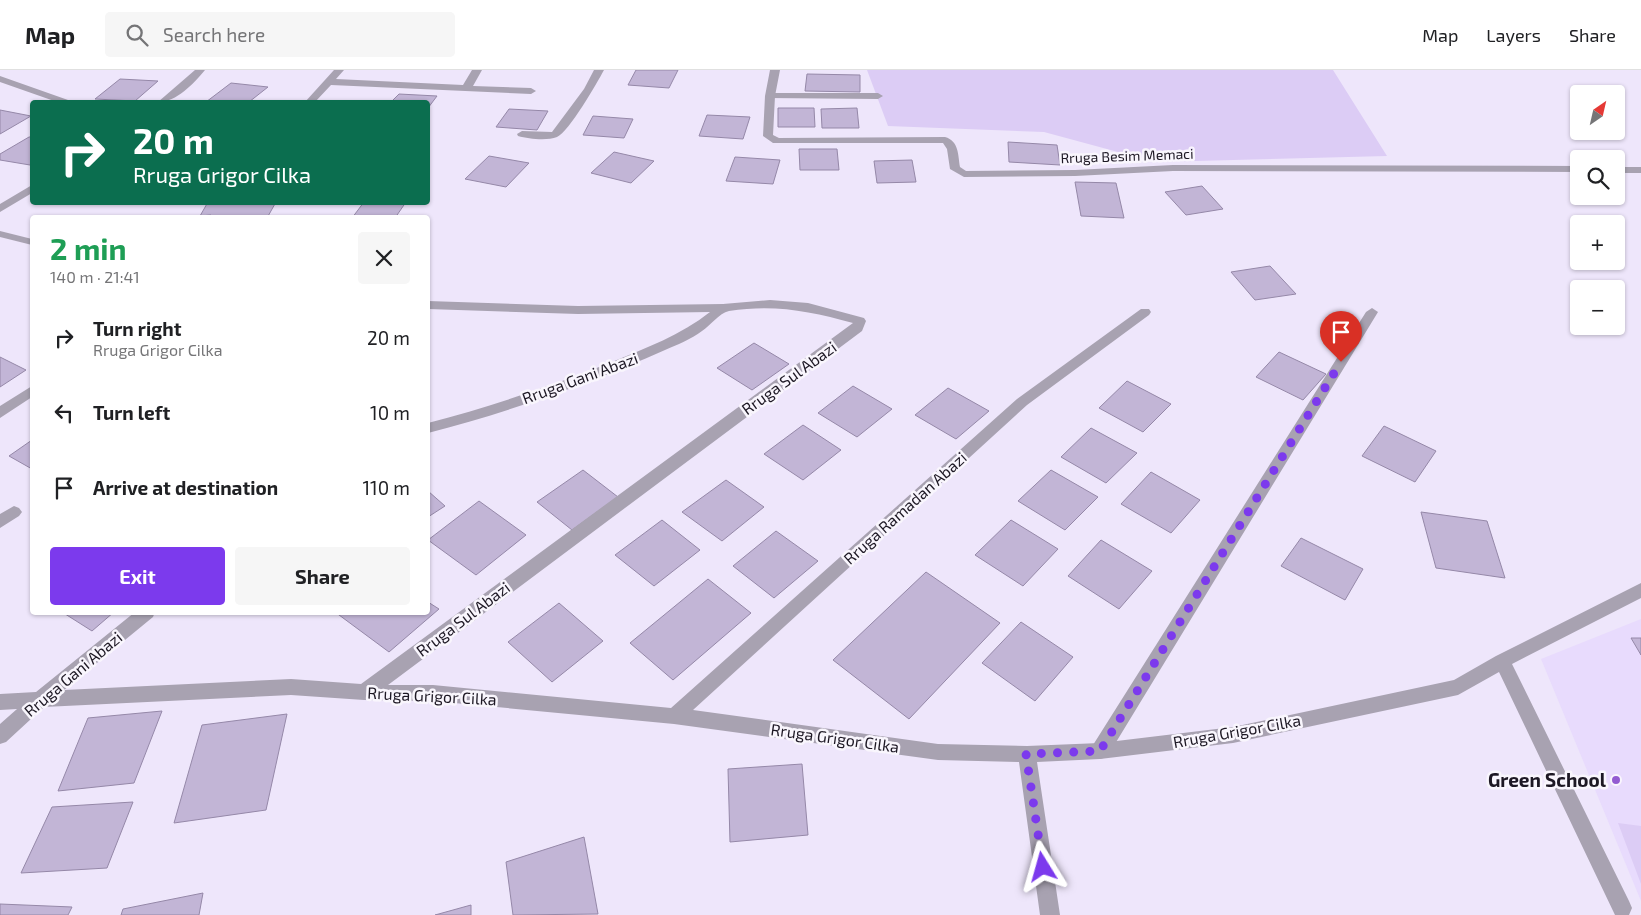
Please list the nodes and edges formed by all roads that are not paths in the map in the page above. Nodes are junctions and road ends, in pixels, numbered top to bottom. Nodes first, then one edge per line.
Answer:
1 (200, 70) edge
2 (339, 70) edge
3 (477, 70) edge
4 (599, 70) edge
5 (775, 70) edge
6 (0, 79) edge
7 (328, 82) junction
8 (466, 89) junction
9 (531, 91) dead end
10 (770, 96) junction
11 (878, 96) dead end
12 (59, 100) edge
13 (166, 100) edge
14 (312, 100) edge
15 (522, 134) dead end
16 (1570, 168) edge
17 (1625, 170) edge
18 (1641, 170) edge
19 (30, 189) edge
20 (0, 209) edge
21 (0, 234) edge
22 (30, 242) edge
23 (430, 305) edge
24 (724, 308) junction
25 (1145, 312) dead end
26 (1372, 312) dead end
27 (30, 392) edge
28 (0, 413) edge
29 (430, 427) edge
30 (14, 512) dead end
31 (0, 522) edge
32 (1641, 590) edge
33 (143, 615) edge
34 (1502, 661) junction
35 (364, 692) junction
36 (39, 700) junction
37 (0, 702) edge
38 (674, 716) junction
39 (0, 736) edge
40 (1100, 751) junction
41 (1026, 754) junction
42 (1624, 911) edge
43 (1050, 915) edge

1 - 13 street
2 - 7 street
3 - 8 street
4 - 15 street
5 - 10 street, Rruga Besim Memaci
6 - 12 street
7 - 8 street
7 - 14 street
8 - 9 street
10 - 11 street
10 - 16 street, Rruga Besim Memaci
17 - 18 street
19 - 20 street
21 - 22 street
23 - 24 street, Rruga Sul Abazi
24 - 29 street, Rruga Gani Abazi
24 - 35 street, Rruga Sul Abazi
25 - 38 street, Rruga Ramadan Abazi
26 - 40 street
27 - 28 street
30 - 31 street
32 - 34 street, Rruga Grigor Cilka
33 - 36 street, Rruga Gani Abazi
34 - 40 street, Rruga Grigor Cilka
34 - 42 street
35 - 36 street, Rruga Grigor Cilka
35 - 38 street, Rruga Grigor Cilka
36 - 37 street, Rruga Grigor Cilka
36 - 39 street, Rruga Gani Abazi
38 - 41 street, Rruga Grigor Cilka
40 - 41 street, Rruga Grigor Cilka
41 - 43 street

